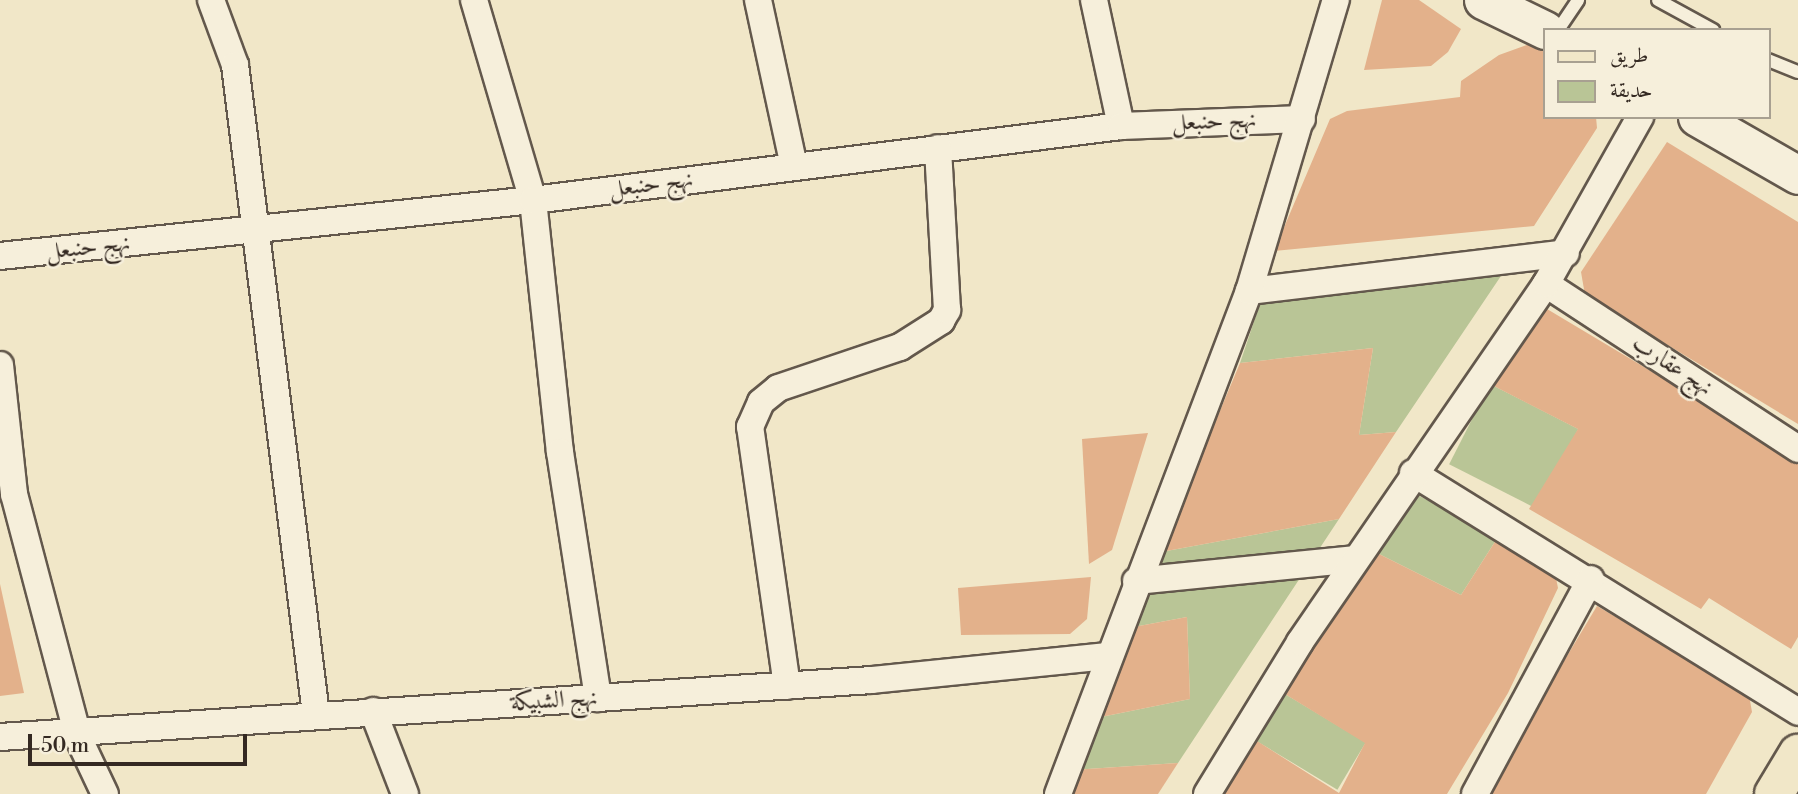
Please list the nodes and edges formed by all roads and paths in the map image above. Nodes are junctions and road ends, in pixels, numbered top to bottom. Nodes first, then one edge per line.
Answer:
1 (212, 0) edge
2 (474, 0) edge
3 (758, 0) edge
4 (1094, 0) edge
5 (1336, 0) edge
6 (1483, 0) edge
7 (1578, 0) edge
8 (1658, 0) edge
9 (1559, 28) edge
10 (1709, 28) edge
11 (1542, 29) edge
12 (1770, 61) edge
13 (1798, 72) edge
14 (1302, 119) junction
15 (1639, 119) edge
16 (1700, 119) edge
17 (1121, 126) junction
18 (938, 148) junction
19 (794, 166) junction
20 (1798, 175) edge
21 (533, 200) junction
22 (258, 225) junction
23 (1566, 253) junction
24 (0, 256) edge
25 (1546, 284) junction
26 (1250, 291) junction
27 (0, 365) edge
28 (1798, 449) edge
29 (1413, 473) junction
30 (7, 494) edge
31 (1356, 559) junction
32 (1591, 579) junction
33 (1136, 581) junction
34 (1107, 656) junction
35 (787, 686) junction
36 (598, 698) junction
37 (373, 712) junction
38 (1798, 712) edge
39 (316, 714) junction
40 (0, 737) edge
41 (78, 737) junction
42 (1798, 754) edge
43 (105, 794) edge
44 (405, 794) edge
45 (1058, 794) edge
46 (1207, 794) edge
47 (1475, 794) edge
48 (1774, 794) edge

1 - 22 street
2 - 21 street
3 - 19 street
4 - 17 street
5 - 14 street
6 - 11 street
7 - 9 lane
8 - 10 lane
12 - 13 lane
14 - 17 street, نهج حنبعل
14 - 26 street
15 - 23 street
16 - 20 street
17 - 18 street, نهج حنبعل
18 - 19 street, نهج حنبعل
18 - 35 street
19 - 21 street, نهج حنبعل
21 - 22 street, نهج حنبعل
21 - 36 street
22 - 24 street, نهج حنبعل
22 - 39 street
23 - 25 street
23 - 26 street
25 - 28 street, نهج عقارب
25 - 29 street
26 - 33 street
27 - 30 street
29 - 31 street
29 - 32 street
30 - 41 street
31 - 33 street
31 - 46 street
32 - 38 street
32 - 47 street
33 - 34 street
34 - 35 street, نهج الشبيكة
34 - 45 street
35 - 36 street, نهج الشبيكة
36 - 37 street, نهج الشبيكة
37 - 39 street, نهج الشبيكة
37 - 44 street
39 - 41 street, نهج الشبيكة
40 - 41 street, نهج الشبيكة
41 - 43 street
42 - 48 main road

